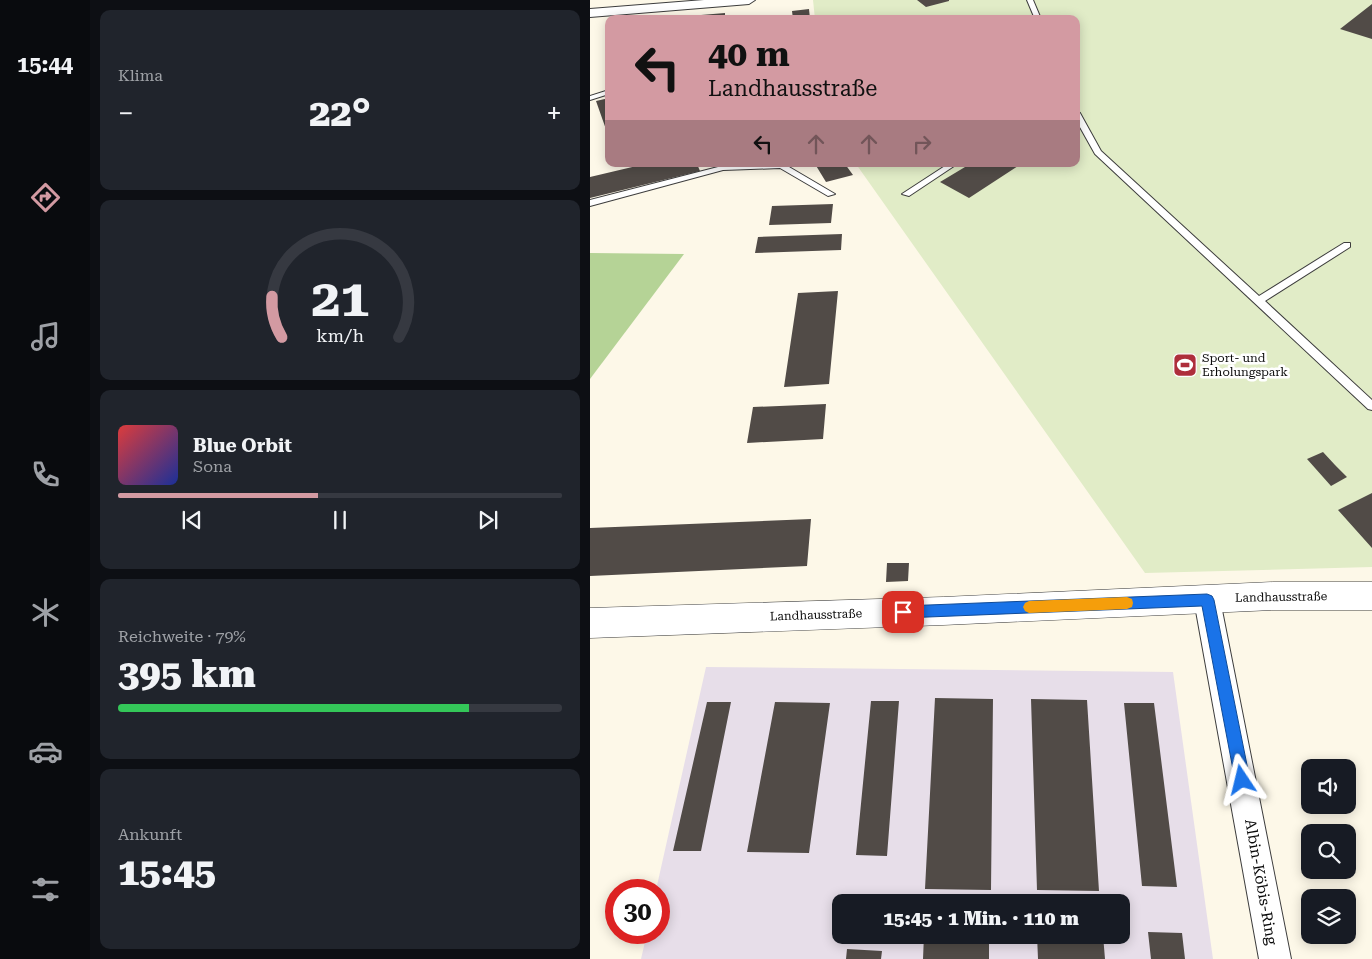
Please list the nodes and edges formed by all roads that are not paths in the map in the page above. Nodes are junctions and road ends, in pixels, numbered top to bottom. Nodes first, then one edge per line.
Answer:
1 (750, 0) edge
2 (1030, 0) edge
3 (590, 13) edge
4 (1036, 15) edge
5 (605, 93) edge
6 (590, 98) edge
7 (1080, 126) edge
8 (719, 167) edge
9 (784, 167) edge
10 (948, 167) edge
11 (831, 194) dead end
12 (906, 194) dead end
13 (590, 204) edge
14 (1347, 245) dead end
15 (1258, 301) junction
16 (1372, 406) edge
17 (1372, 596) edge
18 (1207, 600) junction
19 (590, 623) edge
20 (1275, 959) edge

1 - 3 street
2 - 4 lane
5 - 6 lane
7 - 15 lane
8 - 13 lane
9 - 11 lane
10 - 12 lane
14 - 15 lane
15 - 16 lane
17 - 18 street, Landhausstraße
18 - 19 street, Landhausstraße
18 - 20 street, Albin-Köbis-Ring

